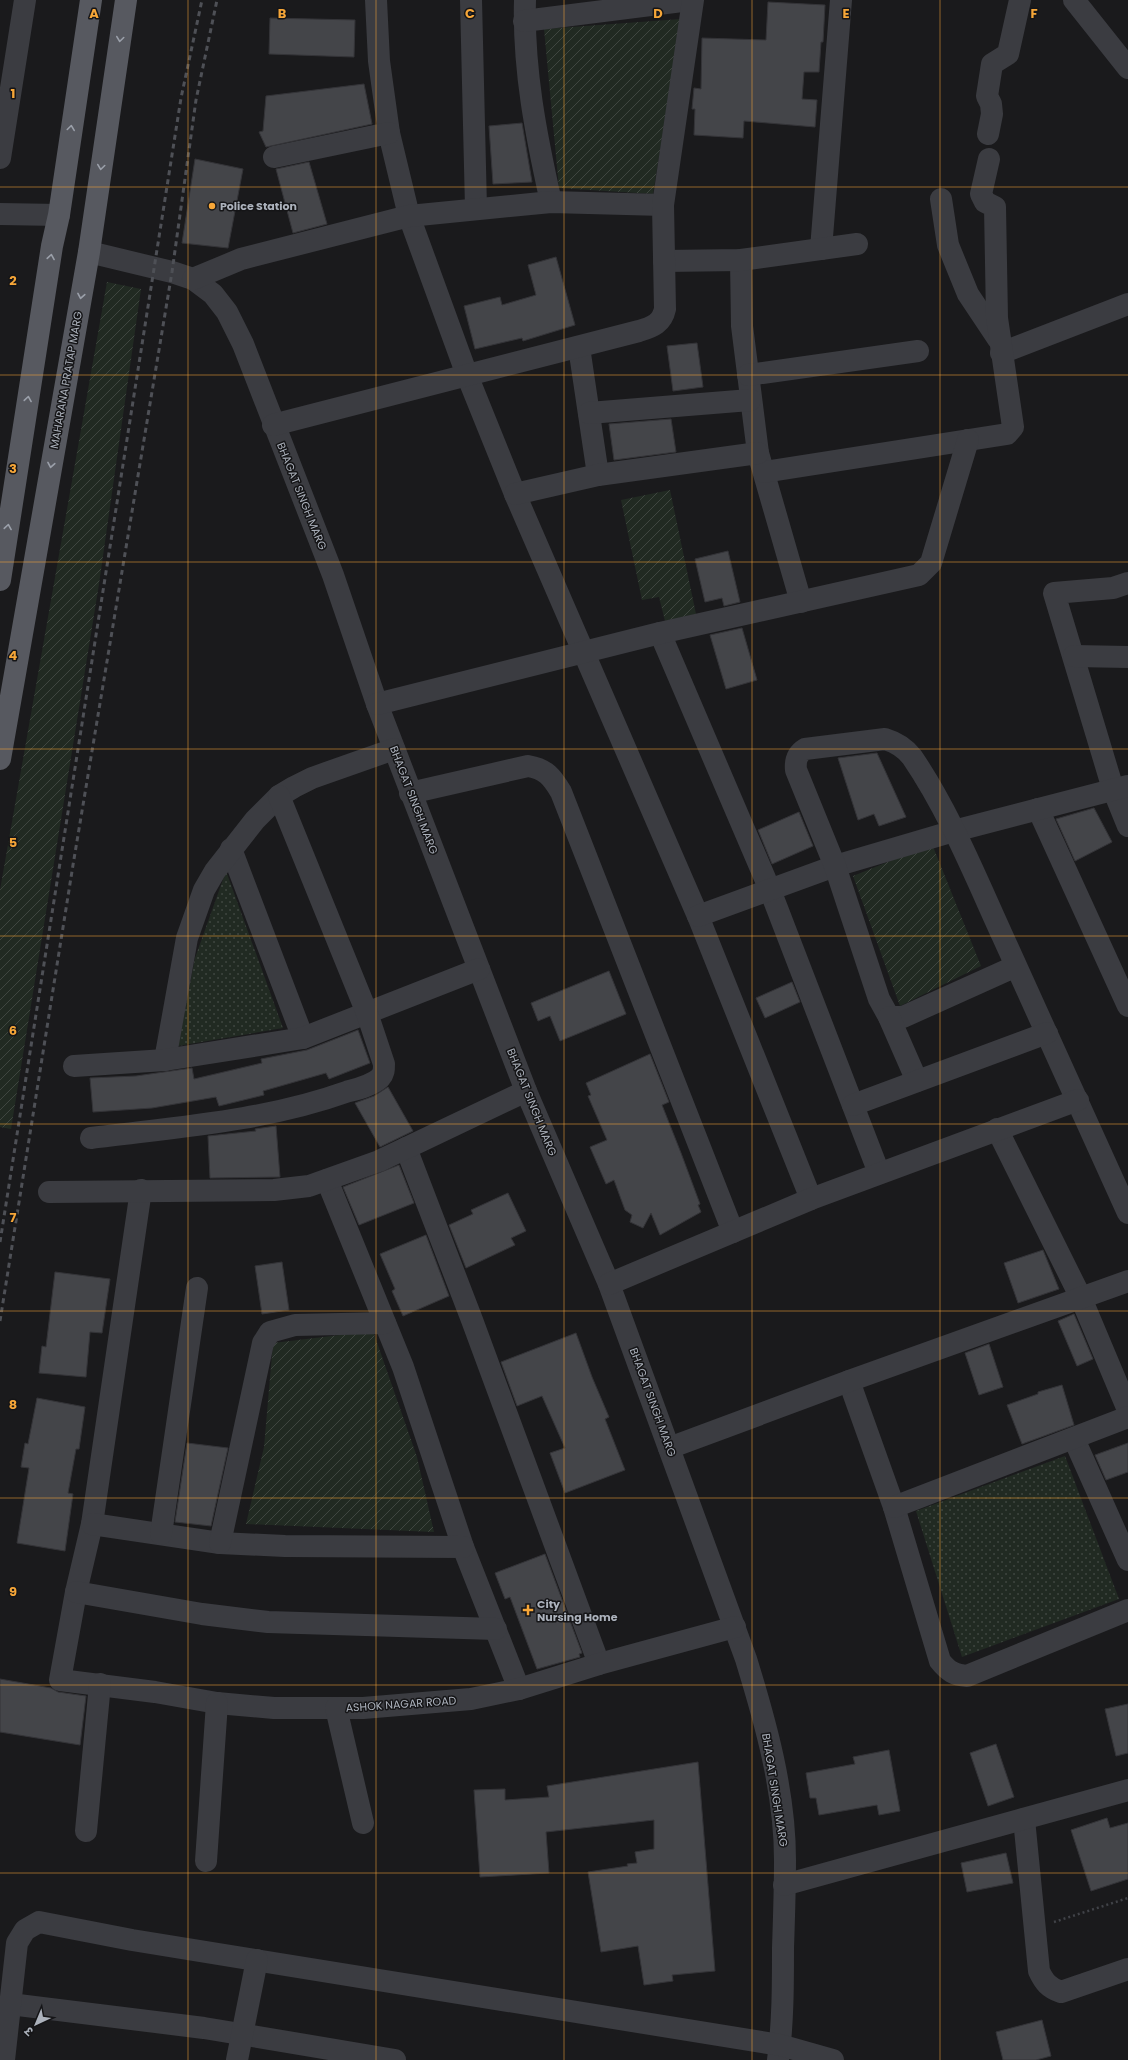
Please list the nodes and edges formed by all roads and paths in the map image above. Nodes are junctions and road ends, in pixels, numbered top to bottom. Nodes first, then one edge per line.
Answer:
1 (25, 0) edge
2 (91, 0) edge
3 (126, 0) edge
4 (376, 0) edge
5 (471, 0) edge
6 (692, 0) edge
7 (841, 0) edge
8 (1020, 0) edge
9 (1074, 0) edge
10 (525, 10) edge
11 (1128, 68) edge
12 (389, 133) junction
13 (988, 134) dead end
14 (274, 156) dead end
15 (0, 158) edge
16 (989, 159) dead end
17 (941, 199) dead end
18 (551, 202) junction
19 (663, 205) junction
20 (476, 208) junction
21 (0, 214) edge
22 (59, 215) junction
23 (409, 216) junction
24 (857, 244) dead end
25 (821, 249) junction
26 (88, 252) junction
27 (741, 260) junction
28 (664, 261) junction
29 (193, 279) junction
30 (1128, 304) edge
31 (579, 347) junction
32 (1001, 347) junction
33 (918, 351) dead end
34 (748, 375) junction
35 (468, 376) junction
36 (750, 400) junction
37 (589, 413) junction
38 (274, 425) junction
39 (968, 440) junction
40 (761, 462) junction
41 (598, 475) junction
42 (13, 494) junction
43 (515, 494) junction
44 (44, 502) junction
45 (0, 580) edge
46 (1128, 583) edge
47 (802, 602) junction
48 (660, 633) junction
49 (585, 653) junction
50 (1074, 656) junction
51 (1128, 657) edge
52 (376, 704) junction
53 (394, 749) junction
54 (0, 759) edge
55 (1120, 788) edge
56 (410, 792) junction
57 (279, 796) junction
58 (1038, 809) junction
59 (1128, 826) edge
60 (954, 831) junction
61 (231, 849) junction
62 (835, 866) junction
63 (770, 890) junction
64 (698, 916) junction
65 (1016, 966) junction
66 (479, 969) junction
67 (1128, 1006) edge
68 (367, 1013) junction
69 (889, 1017) junction
70 (1047, 1033) junction
71 (303, 1038) junction
72 (165, 1060) junction
73 (74, 1066) dead end
74 (917, 1082) junction
75 (526, 1091) junction
76 (1078, 1100) junction
77 (853, 1105) junction
78 (997, 1129) junction
79 (91, 1138) dead end
80 (406, 1148) junction
81 (879, 1173) junction
82 (327, 1180) junction
83 (141, 1190) junction
84 (49, 1192) dead end
85 (811, 1199) junction
86 (1128, 1213) edge
87 (733, 1232) junction
88 (1128, 1281) edge
89 (609, 1284) junction
90 (197, 1288) dead end
91 (1081, 1298) junction
92 (385, 1323) junction
93 (849, 1381) junction
94 (1128, 1410) edge
95 (1128, 1417) edge
96 (1074, 1439) junction
97 (669, 1448) junction
98 (894, 1507) junction
99 (92, 1524) junction
100 (161, 1534) junction
101 (220, 1543) junction
102 (463, 1546) junction
103 (1128, 1560) edge
104 (76, 1592) junction
105 (1128, 1610) edge
106 (735, 1628) junction
107 (496, 1629) junction
108 (599, 1664) junction
109 (100, 1684) junction
110 (519, 1689) junction
111 (216, 1703) junction
112 (336, 1708) junction
113 (1128, 1790) edge
114 (1024, 1819) junction
115 (363, 1823) dead end
116 (86, 1831) dead end
117 (206, 1861) dead end
118 (784, 1885) junction
119 (1128, 1898) edge
120 (1035, 1928) junction
121 (257, 1960) junction
122 (1128, 1969) edge
123 (10, 2004) junction
124 (242, 2034) junction
125 (779, 2052) edge
126 (4, 2060) edge
127 (238, 2060) edge
128 (395, 2060) edge
129 (833, 2060) edge

1 - 15 street
22 -> 2 main road
3 -> 26 main road, MAHARANA PRATAP MARG
4 - 12 street
5 - 20 street
6 - 10 street
6 - 19 street
7 - 25 street
8 - 13 street
9 - 11 street
10 - 18 street
12 - 14 street
12 - 23 street
16 - 32 street
17 - 32 street
18 - 19 street
18 - 20 street
19 - 28 street
20 - 23 street
21 - 22 street
42 -> 22 main road
23 - 29 street
23 - 35 street
24 - 25 street
25 - 27 street
26 - 29 street, BHAGAT SINGH MARG
26 -> 44 main road, MAHARANA PRATAP MARG
27 - 28 street
27 - 34 street
28 - 31 street
29 - 38 street, BHAGAT SINGH MARG
30 - 32 street
31 - 35 street
31 - 37 street
32 - 39 street
33 - 34 street
34 - 36 street
35 - 38 street
35 - 43 street
36 - 37 street
36 - 40 street
37 - 41 street
38 - 52 street, BHAGAT SINGH MARG
39 - 40 street
39 - 47 street
40 - 41 street
40 - 47 street
41 - 43 street
42 - 44 main road
45 -> 42 main road
43 - 49 street
44 - 54 main road, MAHARANA PRATAP MARG
46 - 50 street
47 - 48 street
48 - 49 street
48 - 63 street
49 - 52 street
49 - 64 street
50 - 51 street
50 - 55 street
52 - 53 street, BHAGAT SINGH MARG
53 - 56 street, BHAGAT SINGH MARG
53 - 57 street
55 - 58 street
55 - 59 street
56 - 66 street, BHAGAT SINGH MARG
56 - 87 street
57 - 61 street
57 - 68 street
58 - 60 street
58 - 67 street
60 - 62 street
60 - 62 street
60 - 65 street
61 - 71 street
61 - 72 street
62 - 63 street
62 - 69 street
63 - 64 street
63 - 77 street
64 - 85 street
65 - 69 street
65 - 70 street
66 - 68 street
66 - 75 street, BHAGAT SINGH MARG
68 - 71 street
68 - 79 street
69 - 74 street
70 - 74 street
70 - 76 street
71 - 72 street
72 - 73 street
74 - 77 street
75 - 80 street
75 - 89 street, BHAGAT SINGH MARG
76 - 78 street
76 - 86 street
77 - 81 street
78 - 81 street
78 - 91 street
80 - 82 street
80 - 108 street
81 - 85 street
82 - 83 street
82 - 92 street
83 - 84 street
83 - 99 street
85 - 87 street
87 - 89 street
88 - 91 street
89 - 97 street, BHAGAT SINGH MARG
90 - 100 street
91 - 93 street
91 - 94 street
92 - 101 street
92 - 102 street
93 - 97 street
93 - 98 street
95 - 96 street
96 - 98 street
96 - 103 street
97 - 106 street, BHAGAT SINGH MARG
98 - 105 street
99 - 100 street
99 - 104 street
100 - 101 street
101 - 102 street
102 - 107 street
104 - 107 street
104 - 109 street, ASHOK NAGAR ROAD
106 - 108 street, ASHOK NAGAR ROAD
106 - 118 street, BHAGAT SINGH MARG
107 - 110 street
108 - 110 street, ASHOK NAGAR ROAD
109 - 111 street, ASHOK NAGAR ROAD
109 - 116 street
110 - 112 street, ASHOK NAGAR ROAD
111 - 112 street, ASHOK NAGAR ROAD
111 - 117 street
112 - 115 street
113 - 114 street
114 - 118 street
114 - 120 street
118 - 125 street, BHAGAT SINGH MARG
119 - 120 path
120 - 122 street
121 - 123 street
121 - 124 street
121 - 125 street
123 - 124 street
123 - 126 street
124 - 127 street
124 - 128 street
125 - 129 street

